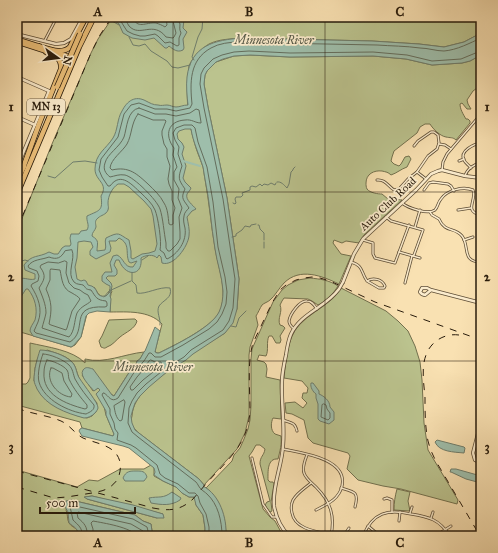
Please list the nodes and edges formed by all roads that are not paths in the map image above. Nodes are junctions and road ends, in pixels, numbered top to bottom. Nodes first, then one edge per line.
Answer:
1 (22, 17) edge
2 (57, 17) edge
3 (89, 17) edge
4 (17, 23) edge
5 (17, 32) edge
6 (17, 40) edge
7 (45, 41) junction
8 (38, 46) junction
9 (46, 52) junction
10 (70, 58) junction
11 (17, 77) edge
12 (481, 114) edge
13 (17, 117) edge
14 (35, 125) junction
15 (481, 143) edge
16 (439, 144) junction
17 (414, 146) dead end
18 (451, 149) junction
19 (17, 152) edge
20 (23, 153) junction
21 (464, 159) junction
22 (459, 161) dead end
23 (481, 163) edge
24 (17, 165) edge
25 (471, 168) junction
26 (25, 169) junction
27 (442, 170) junction
28 (417, 172) junction
29 (465, 176) junction
30 (481, 178) edge
31 (426, 179) junction
32 (377, 180) dead end
33 (17, 182) edge
34 (424, 190) dead end
35 (454, 191) junction
36 (17, 194) edge
37 (402, 203) junction
38 (471, 208) junction
39 (420, 210) junction
40 (458, 210) dead end
41 (430, 212) junction
42 (481, 215) edge
43 (386, 217) junction
44 (409, 226) junction
45 (415, 227) junction
46 (473, 237) dead end
47 (363, 240) junction
48 (464, 240) junction
49 (399, 252) junction
50 (412, 256) junction
51 (420, 258) dead end
52 (351, 262) junction
53 (481, 262) edge
54 (367, 281) junction
55 (405, 283) dead end
56 (431, 290) dead end
57 (481, 303) edge
58 (317, 308) junction
59 (294, 329) junction
60 (283, 420) junction
61 (481, 422) edge
62 (297, 431) dead end
63 (283, 449) junction
64 (307, 455) junction
65 (252, 458) dead end
66 (481, 463) edge
67 (311, 483) junction
68 (341, 488) junction
69 (384, 499) dead end
70 (328, 504) junction
71 (355, 507) dead end
72 (412, 507) dead end
73 (316, 510) dead end
74 (392, 512) junction
75 (400, 512) junction
76 (433, 512) dead end
77 (410, 513) junction
78 (277, 517) junction
79 (431, 518) junction
80 (399, 521) dead end
81 (368, 526) junction
82 (450, 526) dead end
83 (349, 528) dead end
84 (445, 530) junction
85 (437, 533) dead end
86 (331, 535) edge
87 (289, 536) edge
88 (337, 536) edge
89 (346, 536) edge
90 (363, 536) edge
91 (380, 536) edge
92 (450, 536) edge

1 - 4 street
2 - 7 street
3 - 7 street
3 - 8 highway
3 - 10 highway
3 - 26 highway, bridge
3 - 26 highway
5 - 7 street
6 - 8 main road, MN 13
6 - 9 main road, MN 13
8 - 10 main road, MN 13
9 - 10 main road
9 - 26 highway, MN 13
10 - 26 highway, MN 13
11 - 14 street
12 - 18 street
13 - 14 street
14 - 20 street
15 - 21 street
16 - 17 street
16 - 18 street
16 - 28 street
18 - 27 street
19 - 20 street
20 - 24 street
21 - 22 street
21 - 25 street
23 - 25 street
25 - 29 street
26 - 33 highway, MN 13
26 - 36 highway, MN 13
27 - 29 street
27 - 31 street, Auto Club Road
28 - 31 street
28 - 32 street
29 - 30 street
31 - 37 street, Auto Club Road
34 - 35 street
35 - 38 street
35 - 41 street
37 - 39 street
37 - 43 street, Auto Club Road
38 - 40 street
38 - 42 street
39 - 41 street
39 - 45 street
41 - 48 street
43 - 44 street
43 - 47 street, Auto Club Road
44 - 45 street
44 - 49 street
45 - 50 street
46 - 48 street
47 - 49 street
47 - 52 street, Auto Club Road
48 - 53 street
49 - 50 street
50 - 51 street
50 - 55 street
52 - 54 street
52 - 58 street, Auto Club Road, bridge
54 - 54 street
56 - 57 street
58 - 59 street, Auto Club Road
58 - 59 street
59 - 60 street, Auto Club Road
60 - 62 street
60 - 63 street, Auto Club Road
61 - 66 street
63 - 64 street
63 - 78 street, Auto Club Road
64 - 67 street
64 - 68 street
65 - 78 street
67 - 70 street
67 - 86 street
68 - 70 street
68 - 71 street
69 - 74 street
70 - 73 street
70 - 86 street
72 - 77 street
74 - 75 street
74 - 81 street
75 - 77 street
75 - 80 street
76 - 79 street
77 - 79 street
78 - 87 street
79 - 84 street
81 - 90 street
81 - 91 street
82 - 84 street
83 - 89 street
84 - 85 street
84 - 92 street
86 - 88 street

